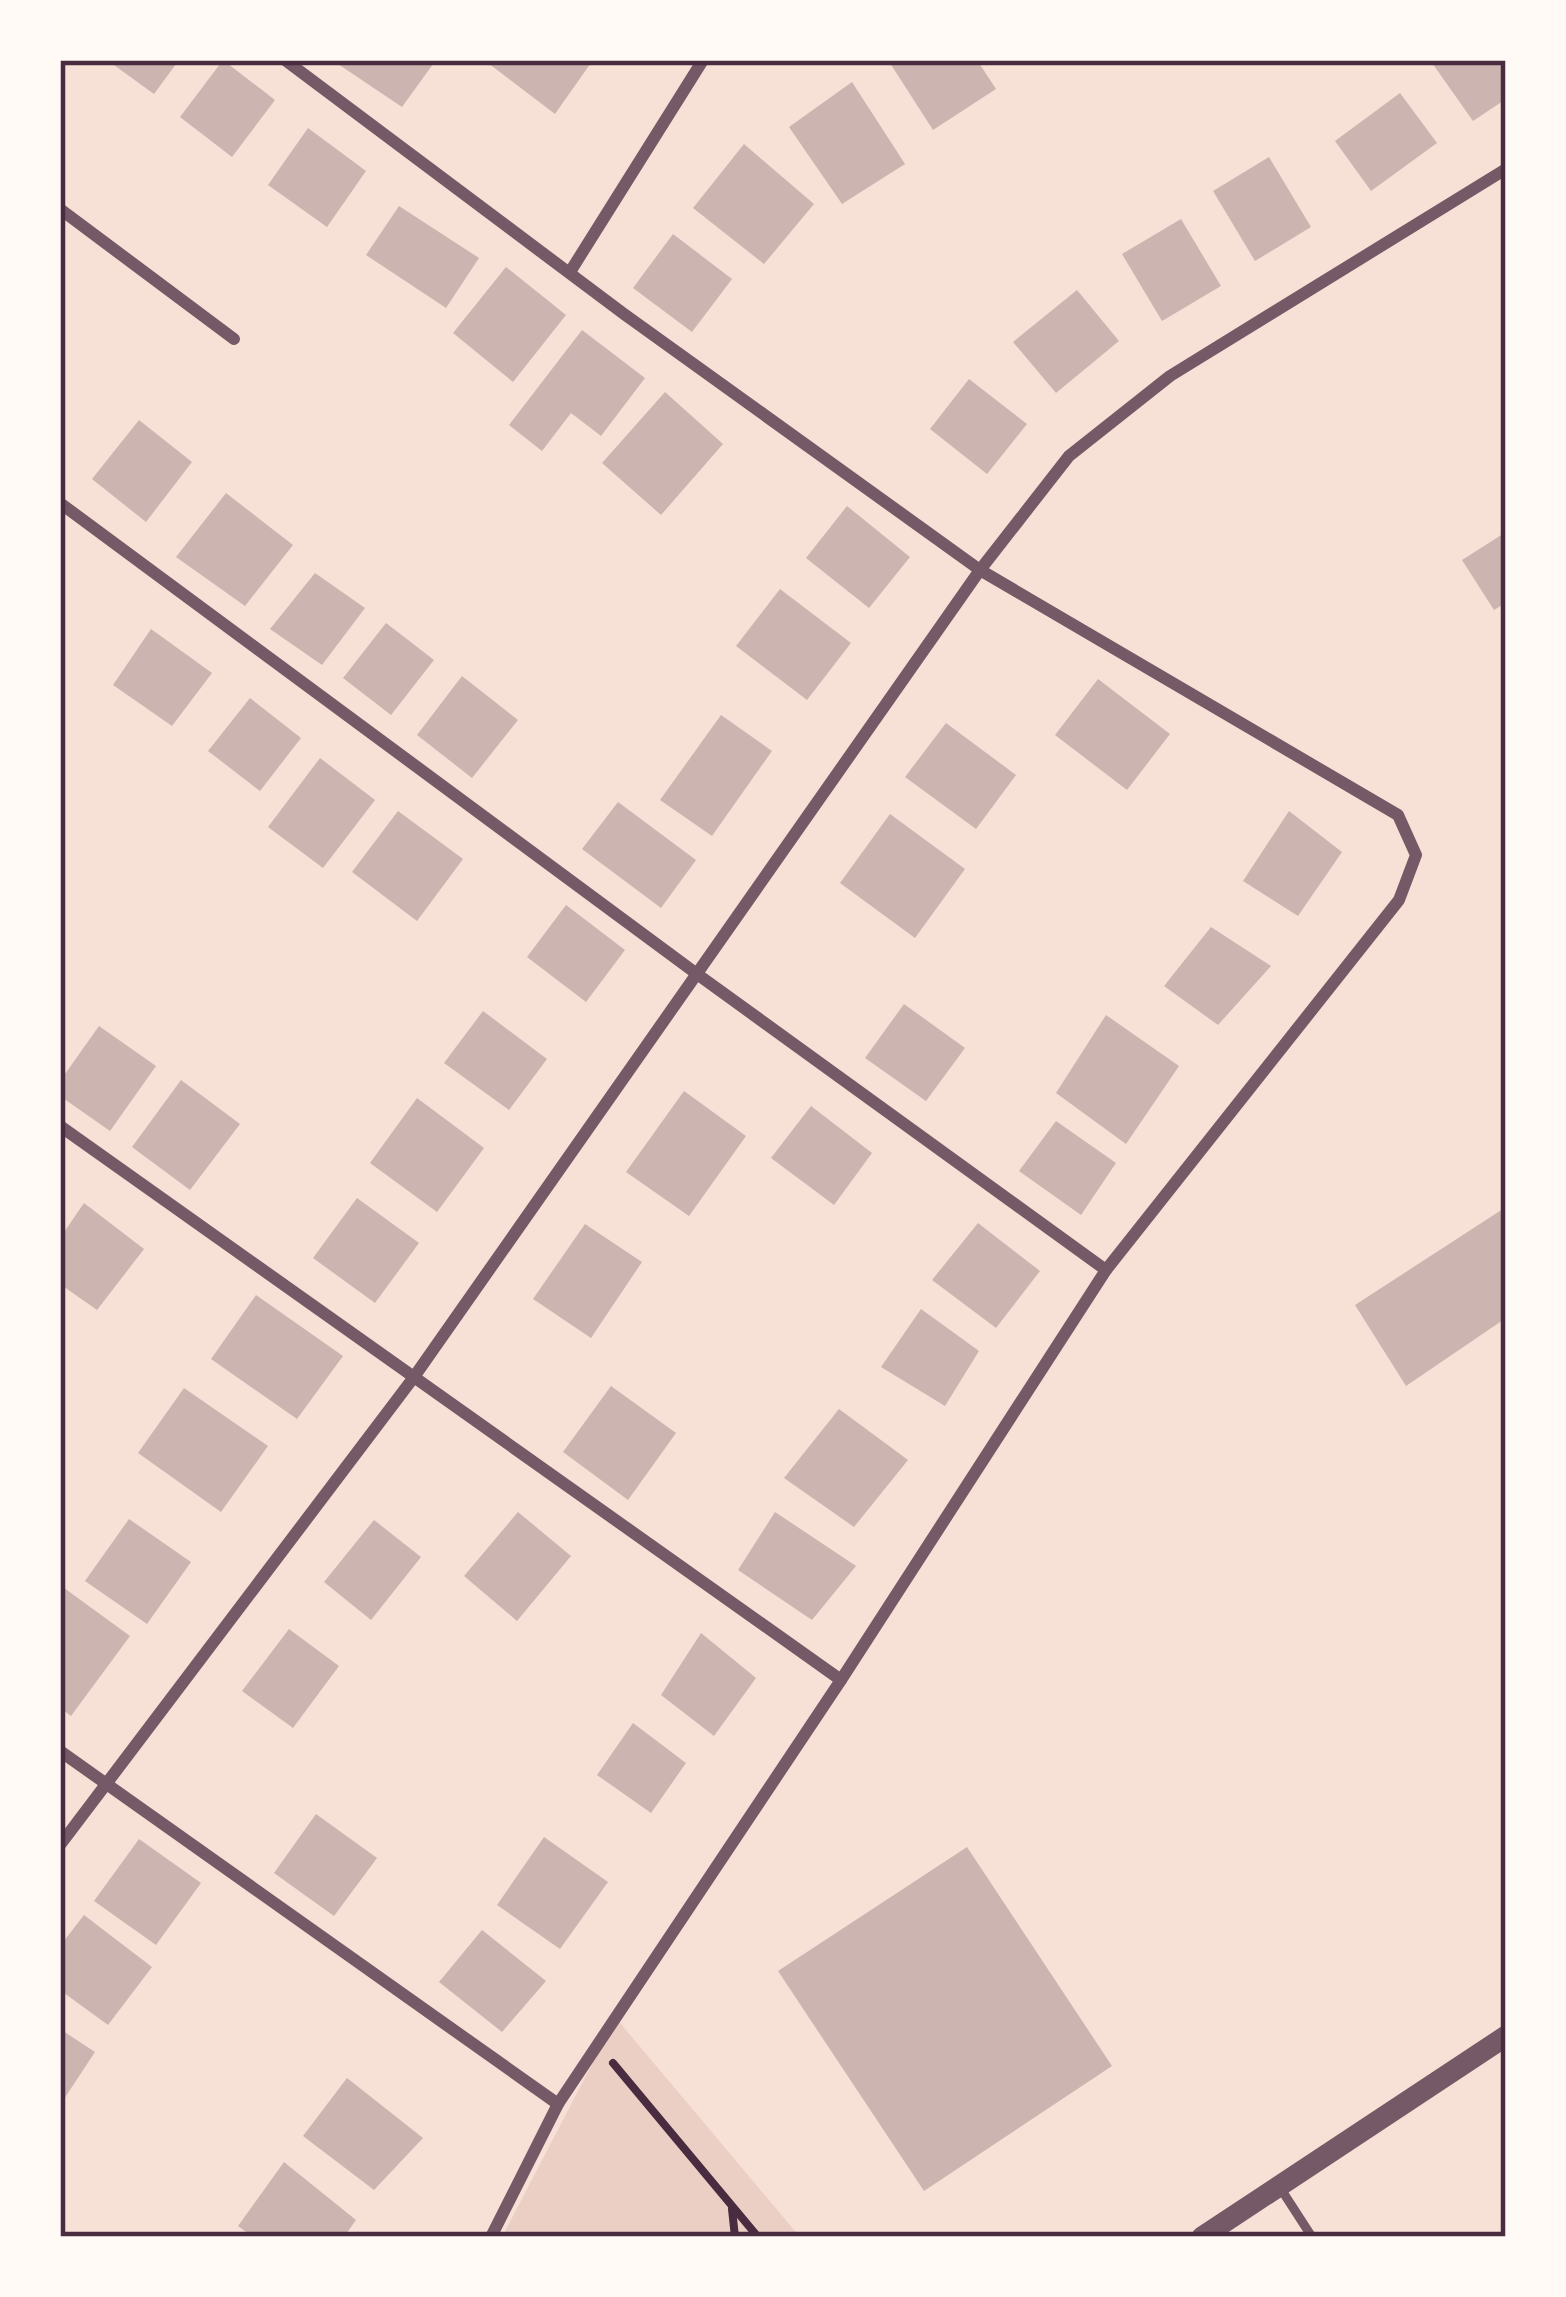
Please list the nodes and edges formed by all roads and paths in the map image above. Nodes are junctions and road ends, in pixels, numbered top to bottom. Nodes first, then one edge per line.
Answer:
1 (285, 60) edge
2 (703, 60) edge
3 (1506, 169) edge
4 (60, 209) edge
5 (570, 272) junction
6 (234, 339) dead end
7 (60, 503) edge
8 (980, 570) junction
9 (697, 974) junction
10 (60, 1126) edge
11 (1106, 1270) junction
12 (414, 1377) junction
13 (841, 1680) junction
14 (60, 1751) edge
15 (104, 1784) junction
16 (60, 1845) edge
17 (1506, 2036) edge
18 (598, 2045) junction
19 (558, 2104) junction
20 (1278, 2186) junction
21 (732, 2207) junction
22 (491, 2237) edge
23 (734, 2237) edge
24 (758, 2237) edge
25 (1202, 2237) edge
26 (1312, 2237) edge

1 - 5 street
2 - 5 street
3 - 8 street
4 - 6 street
5 - 8 street
7 - 9 street
8 - 9 street
8 - 11 street
9 - 11 street
9 - 12 street
10 - 12 street
11 - 13 street
12 - 13 street
12 - 15 street
13 - 18 street
14 - 15 street
15 - 16 street
15 - 19 street
17 - 20 street
18 - 19 street
18 - 21 path
19 - 22 street
20 - 25 street
20 - 26 lane
21 - 23 path
21 - 24 path

